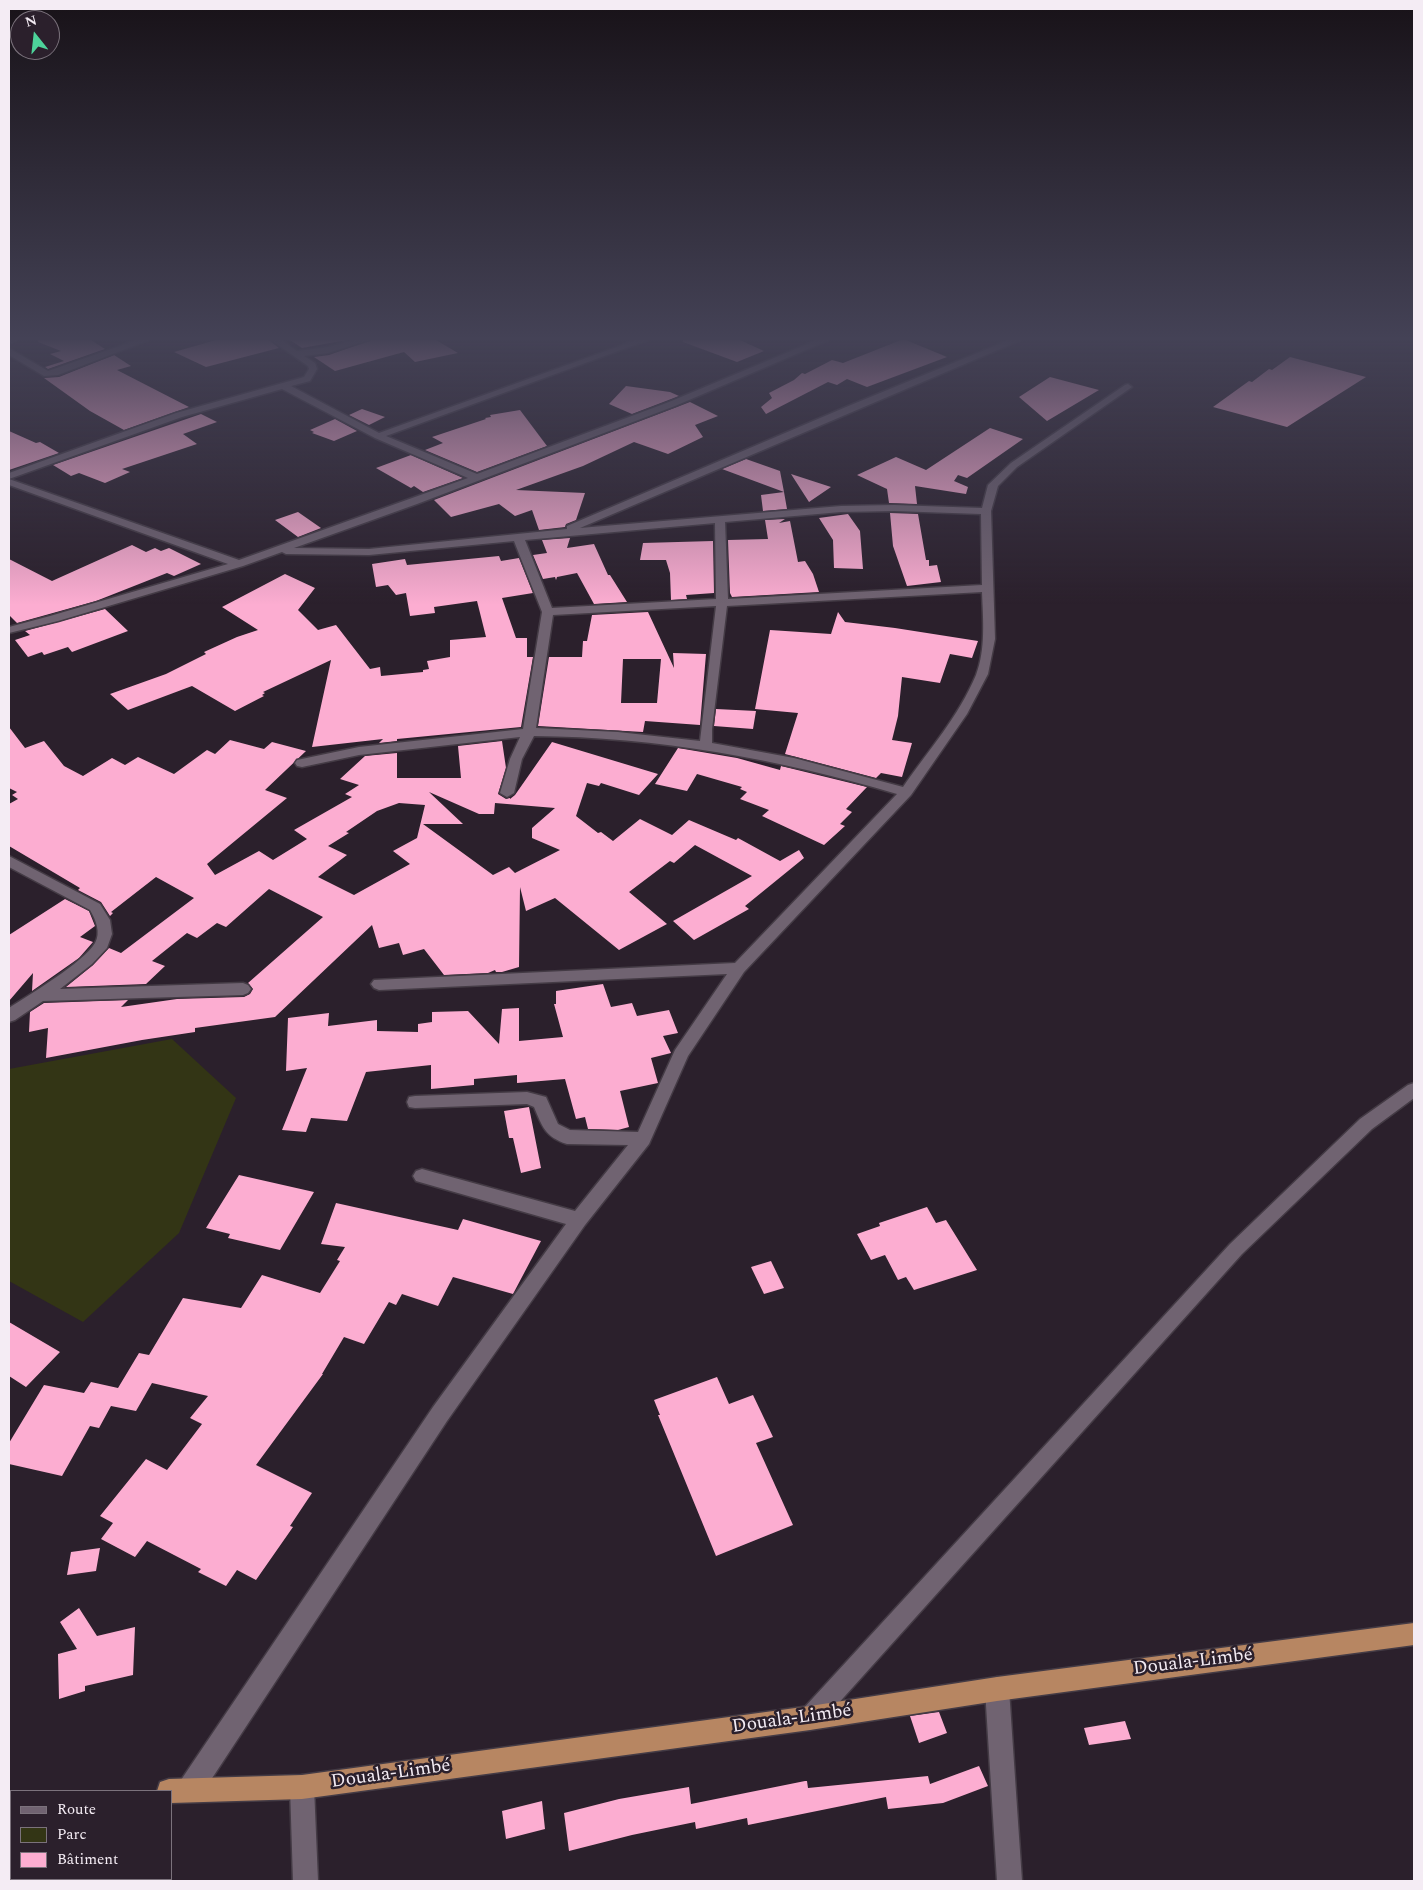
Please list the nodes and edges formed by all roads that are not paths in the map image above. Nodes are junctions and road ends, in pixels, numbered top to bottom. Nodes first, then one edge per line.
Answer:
1 (140, 428) edge
2 (363, 428) edge
3 (400, 428) edge
4 (607, 428) edge
5 (802, 428) edge
6 (1068, 428) edge
7 (378, 436) junction
8 (9, 476) edge
9 (475, 477) junction
10 (9, 482) edge
11 (986, 511) junction
12 (720, 520) junction
13 (558, 534) junction
14 (519, 539) junction
15 (274, 551) junction
16 (239, 564) junction
17 (988, 588) junction
18 (722, 602) junction
19 (548, 612) junction
20 (9, 630) edge
21 (529, 732) junction
22 (706, 746) junction
23 (302, 763) dead end
24 (906, 792) junction
25 (507, 793) dead end
26 (9, 861) edge
27 (739, 968) junction
28 (379, 984) dead end
29 (243, 989) dead end
30 (40, 995) junction
31 (9, 1016) edge
32 (1414, 1089) edge
33 (415, 1102) dead end
34 (643, 1138) junction
35 (422, 1176) dead end
36 (579, 1220) junction
37 (1414, 1634) edge
38 (997, 1689) junction
39 (810, 1718) junction
40 (302, 1787) junction
41 (179, 1790) edge
42 (306, 1881) edge
43 (1010, 1881) edge

1 - 8 street
2 - 7 street
3 - 7 street
4 - 9 street
5 - 13 street
6 - 11 street
7 - 9 street
9 - 15 street
10 - 16 street
11 - 12 street
11 - 17 street
12 - 13 street
12 - 18 street
13 - 14 street
14 - 15 street
14 - 19 street
15 - 16 street
16 - 20 street
17 - 18 street
17 - 24 street
18 - 19 street
18 - 22 street
19 - 21 street
21 - 22 street
21 - 23 street
21 - 25 street
22 - 24 street
24 - 27 street
26 - 30 street
27 - 28 street
27 - 34 street
29 - 30 street
30 - 31 street
32 - 39 street
33 - 34 street
34 - 36 street
35 - 36 street
36 - 41 street
37 - 38 highway, Douala-Limbé
38 - 39 highway, Douala-Limbé
38 - 43 street
39 - 40 highway, Douala-Limbé
40 - 41 highway, Douala-Limbé
40 - 42 street

